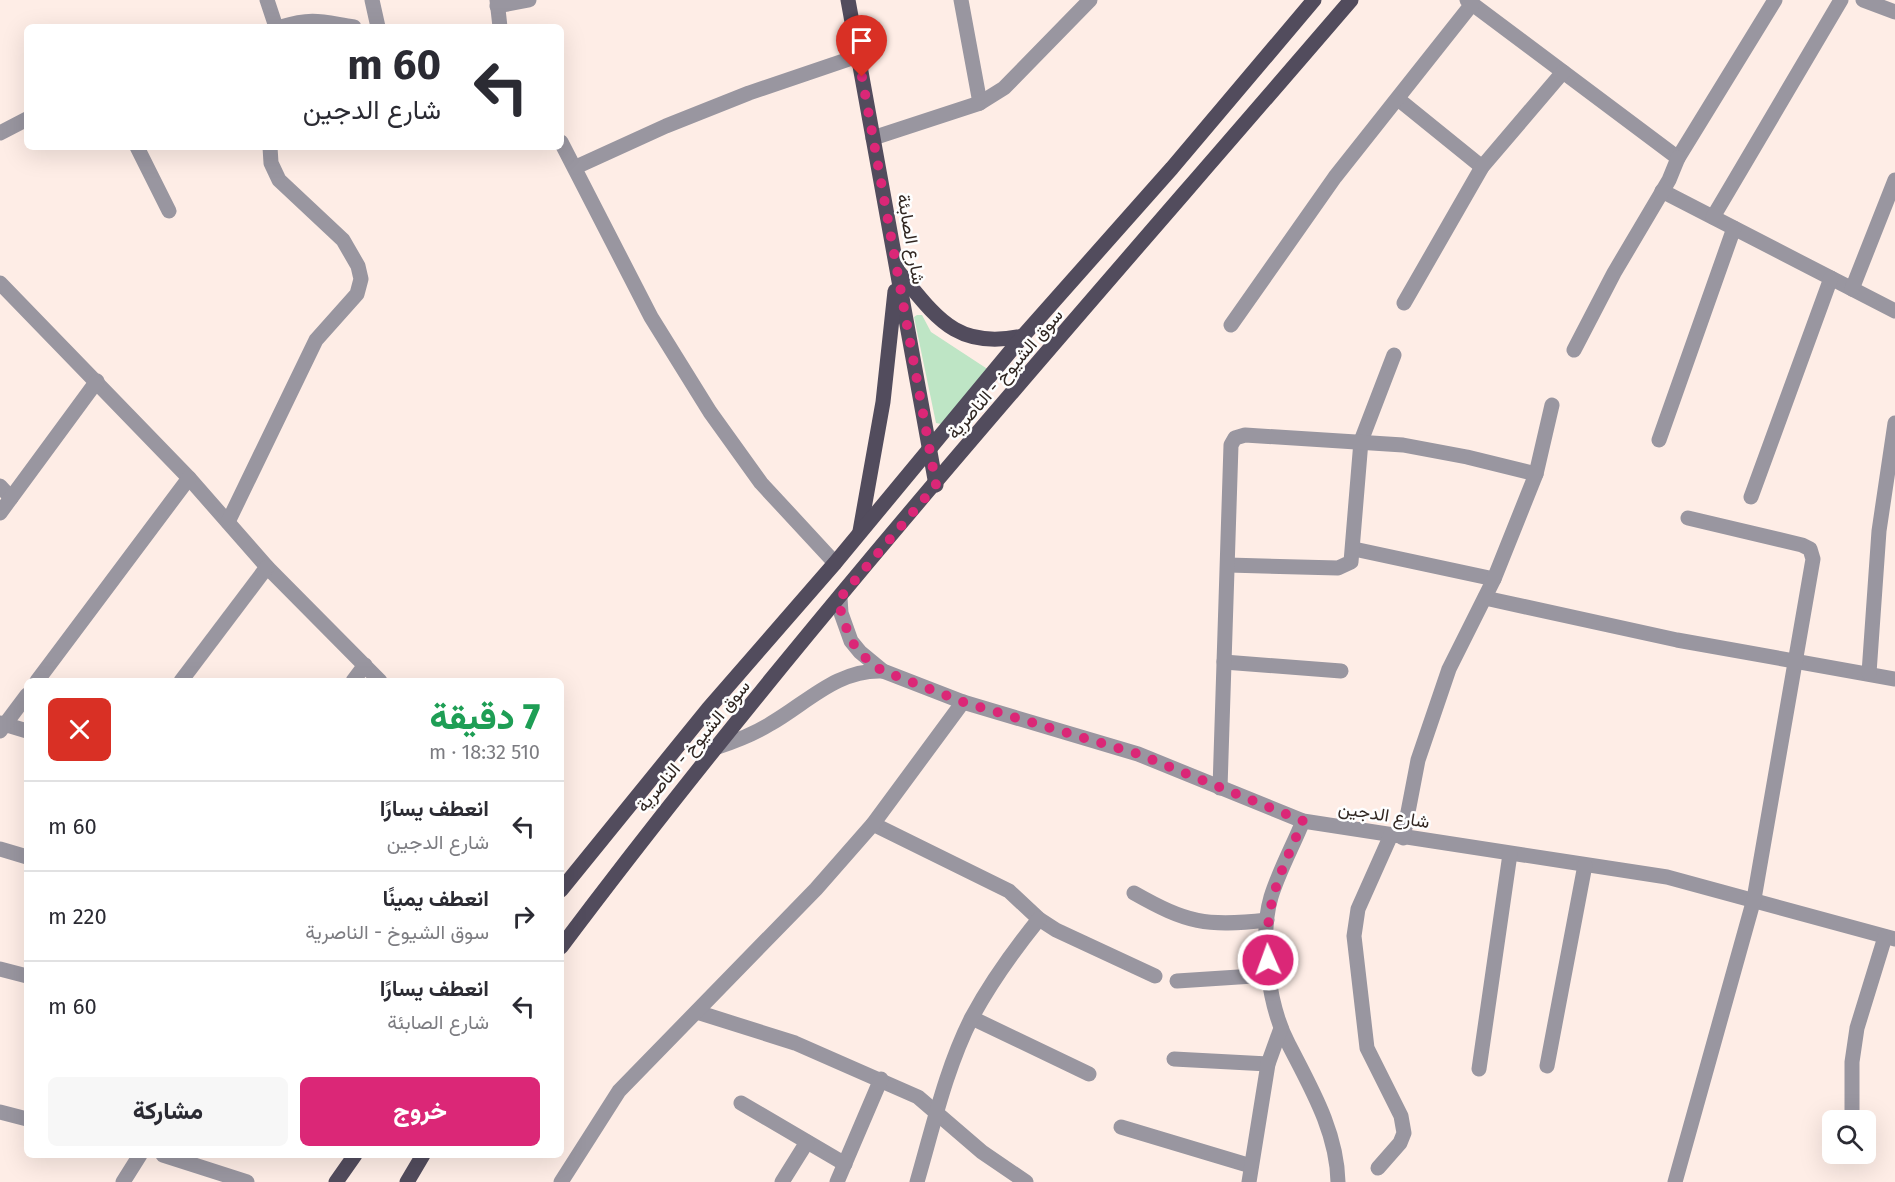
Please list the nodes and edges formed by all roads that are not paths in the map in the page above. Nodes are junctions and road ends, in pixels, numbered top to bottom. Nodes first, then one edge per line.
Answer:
1 (267, 0) edge
2 (372, 0) edge
3 (530, 0) edge
4 (848, 0) edge
5 (961, 0) edge
6 (1090, 0) edge
7 (1314, 0) edge
8 (1351, 0) edge
9 (1775, 0) edge
10 (1841, 0) edge
11 (1863, 0) edge
12 (1469, 2) edge
13 (497, 3) edge
14 (1895, 12) edge
15 (275, 24) edge
16 (291, 24) edge
17 (340, 24) edge
18 (377, 24) edge
19 (500, 24) edge
20 (858, 56) junction
21 (1563, 72) junction
22 (1398, 99) junction
23 (980, 104) junction
24 (24, 121) edge
25 (0, 134) edge
26 (873, 138) junction
27 (564, 147) edge
28 (139, 150) edge
29 (270, 150) edge
30 (1678, 158) junction
31 (576, 167) junction
32 (1482, 167) junction
33 (1895, 180) edge
34 (1662, 191) junction
35 (170, 211) dead end
36 (1713, 217) junction
37 (1734, 228) junction
38 (897, 270) junction
39 (1832, 278) junction
40 (0, 283) edge
41 (1852, 289) junction
42 (1404, 303) dead end
43 (1895, 311) edge
44 (1231, 325) dead end
45 (1023, 336) junction
46 (1574, 350) dead end
47 (1394, 355) dead end
48 (97, 381) junction
49 (1552, 405) dead end
50 (1895, 423) edge
51 (1659, 440) dead end
52 (1361, 441) junction
53 (1893, 441) edge
54 (929, 451) junction
55 (1536, 474) junction
56 (189, 478) junction
57 (936, 485) junction
58 (5, 492) edge
59 (1751, 497) dead end
60 (0, 513) edge
61 (1688, 518) dead end
62 (228, 522) junction
63 (860, 532) junction
64 (1354, 549) junction
65 (835, 562) junction
66 (1228, 565) junction
67 (267, 567) junction
68 (1494, 579) junction
69 (840, 598) junction
70 (1485, 598) junction
71 (1794, 660) junction
72 (1224, 662) junction
73 (365, 665) junction
74 (883, 671) junction
75 (1341, 671) dead end
76 (1869, 674) junction
77 (39, 678) edge
78 (183, 678) edge
79 (355, 678) edge
80 (377, 678) edge
81 (1895, 679) edge
82 (24, 698) edge
83 (963, 702) junction
84 (2, 726) edge
85 (24, 730) edge
86 (718, 747) junction
87 (1220, 788) junction
88 (1303, 821) junction
89 (873, 824) junction
90 (1397, 837) junction
91 (0, 849) edge
92 (1510, 854) junction
93 (24, 855) edge
94 (1586, 865) junction
95 (564, 881) edge
96 (1134, 893) dead end
97 (1754, 899) junction
98 (1039, 919) junction
99 (1267, 920) junction
100 (1890, 938) edge
101 (564, 943) edge
102 (0, 969) edge
103 (24, 975) edge
104 (1269, 975) junction
105 (1155, 976) dead end
106 (1177, 981) dead end
107 (697, 1012) junction
108 (972, 1018) junction
109 (1281, 1028) junction
110 (1174, 1059) dead end
111 (1268, 1064) junction
112 (1547, 1066) dead end
113 (1479, 1069) dead end
114 (1089, 1074) dead end
115 (881, 1079) junction
116 (741, 1103) dead end
117 (1852, 1110) edge
118 (0, 1112) edge
119 (937, 1112) junction
120 (24, 1118) edge
121 (1121, 1127) dead end
122 (807, 1142) junction
123 (138, 1158) edge
124 (172, 1158) edge
125 (353, 1158) edge
126 (421, 1158) edge
127 (845, 1164) junction
128 (1251, 1166) junction
129 (1378, 1168) dead end
130 (123, 1182) edge
131 (247, 1182) edge
132 (336, 1182) edge
133 (407, 1182) edge
134 (561, 1182) edge
135 (782, 1182) edge
136 (837, 1182) edge
137 (917, 1182) edge
138 (1025, 1182) edge
139 (1249, 1182) edge
140 (1338, 1182) edge
141 (1674, 1182) edge

1 - 15 street
2 - 18 street
3 - 13 street
4 - 20 main road, شارع الصابئة
5 - 23 street
6 - 23 street
7 - 45 main road, سوق الشيوخ - الناصرية
8 - 57 main road, سوق الشيوخ - الناصرية
9 - 30 street
10 - 36 street
11 - 14 street
12 - 21 street
12 - 22 street
13 - 19 street
16 - 17 street
20 - 26 main road, شارع الصابئة
20 - 31 street
21 - 30 street
21 - 32 street
22 - 32 street
22 - 44 street
23 - 26 street
24 - 25 street
26 - 38 main road, شارع الصابئة
27 - 31 street
28 - 35 street
29 - 62 street
30 - 34 street
31 - 65 street
32 - 42 street
33 - 41 street
34 - 36 street
34 - 46 street
36 - 37 street
37 - 39 street
37 - 51 street
38 - 45 main road
38 - 54 main road, شارع الصابئة
38 - 63 main road
39 - 41 street
39 - 59 street
40 - 48 street
41 - 43 street
45 - 54 main road, سوق الشيوخ - الناصرية
47 - 52 street
48 - 56 street
48 - 58 street
49 - 55 street
50 - 53 street
52 - 55 street
52 - 64 street
52 - 66 street
53 - 76 street
54 - 57 main road, شارع الصابئة
54 - 63 main road, سوق الشيوخ - الناصرية
55 - 68 street
56 - 62 street
56 - 77 street
57 - 69 main road, سوق الشيوخ - الناصرية
58 - 60 street
61 - 71 street
62 - 67 street
63 - 65 main road, سوق الشيوخ - الناصرية
64 - 66 street
64 - 68 street
65 - 95 main road, سوق الشيوخ - الناصرية
66 - 72 street
67 - 73 street
67 - 78 street
68 - 70 street
69 - 74 street, شارع الدجين
69 - 86 main road, سوق الشيوخ - الناصرية
70 - 71 street
70 - 90 street
71 - 76 street
71 - 97 street
72 - 75 street
72 - 87 street
73 - 79 street
73 - 80 street
74 - 83 street, شارع الدجين
74 - 86 street, شارع الدجين
76 - 81 street
82 - 84 street
83 - 87 street, شارع الدجين
83 - 89 street
84 - 85 street
86 - 101 main road, سوق الشيوخ - الناصرية
87 - 88 street, شارع الدجين
88 - 90 street, شارع الدجين
88 - 99 street
89 - 98 street
89 - 107 street
90 - 92 street, شارع الدجين
90 - 129 street
91 - 93 street
92 - 94 street, شارع الدجين
92 - 113 street
94 - 97 street, شارع الدجين
94 - 112 street
96 - 99 street
97 - 100 street, شارع الدجين
97 - 141 street
98 - 105 street
98 - 108 street
99 - 104 street
100 - 117 street
102 - 103 street
104 - 106 street
104 - 109 street
107 - 115 street
107 - 134 street
108 - 114 street
108 - 119 street
109 - 111 street
109 - 140 street
110 - 111 street
111 - 128 street
115 - 119 street
115 - 127 street
116 - 122 street
118 - 120 street
119 - 137 street
119 - 138 street
121 - 128 street
122 - 127 street
122 - 135 street
123 - 130 street
124 - 131 street
125 - 132 main road
126 - 133 main road
127 - 136 street
128 - 139 street

